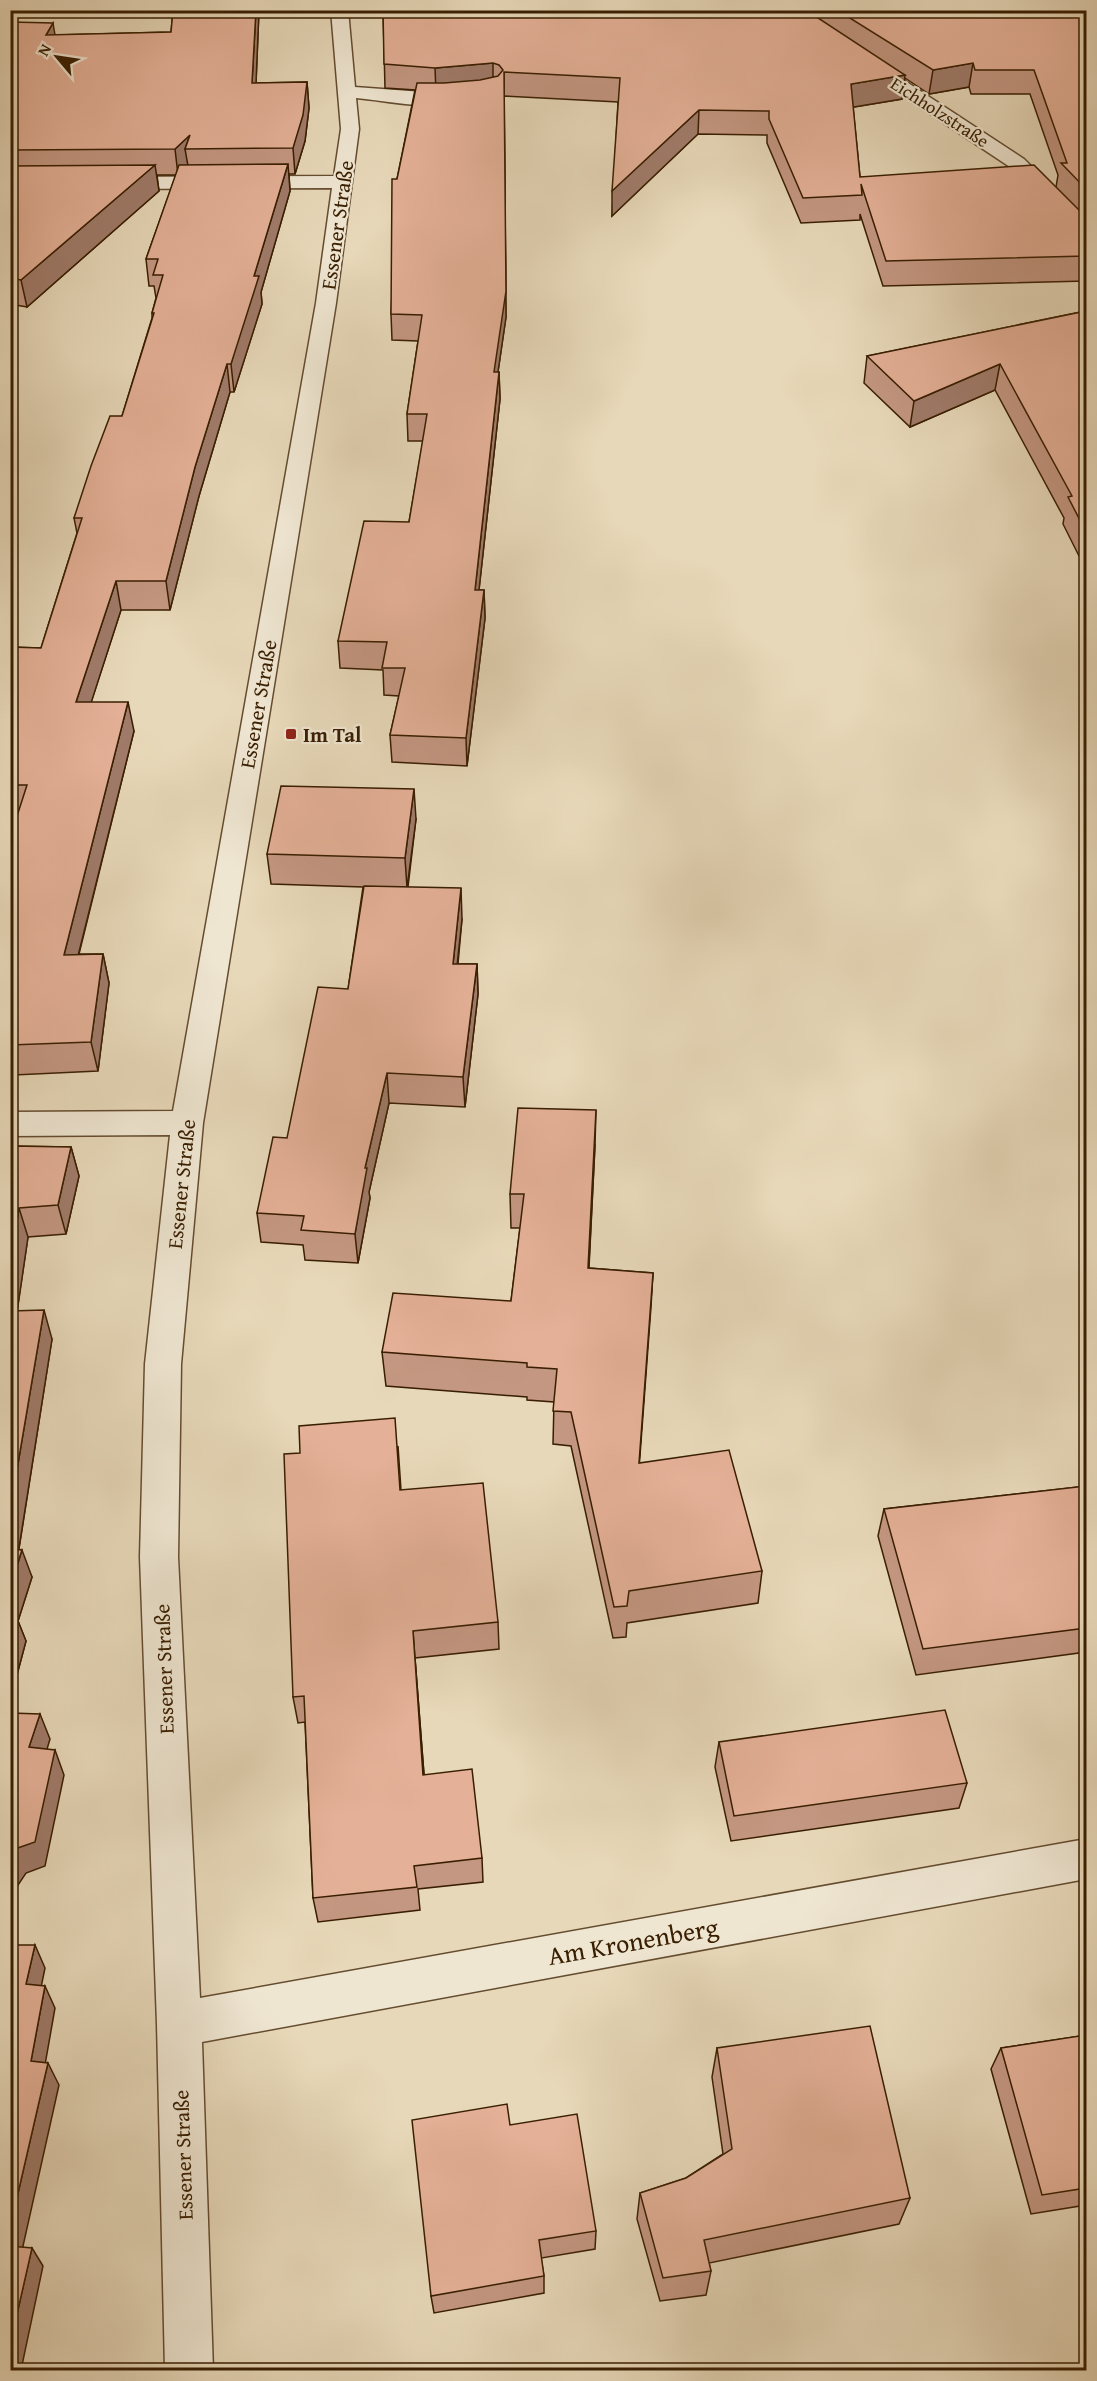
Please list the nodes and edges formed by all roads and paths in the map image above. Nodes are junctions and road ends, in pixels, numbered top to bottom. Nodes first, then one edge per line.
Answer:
1 (339, 10) edge
2 (849, 52) edge
3 (346, 92) junction
4 (471, 99) edge
5 (342, 182) junction
6 (93, 184) edge
7 (1086, 232) edge
8 (187, 1123) junction
9 (10, 1124) edge
10 (1086, 1859) edge
11 (179, 2024) junction
12 (189, 2370) edge

1 - 3 street, Essener Straße
2 - 7 street, Eichholzstraße
3 - 4 street
3 - 5 street, Essener Straße
5 - 6 street
5 - 8 street, Essener Straße
8 - 9 street
8 - 11 street, Essener Straße
10 - 11 street, Am Kronenberg
11 - 12 street, Essener Straße

